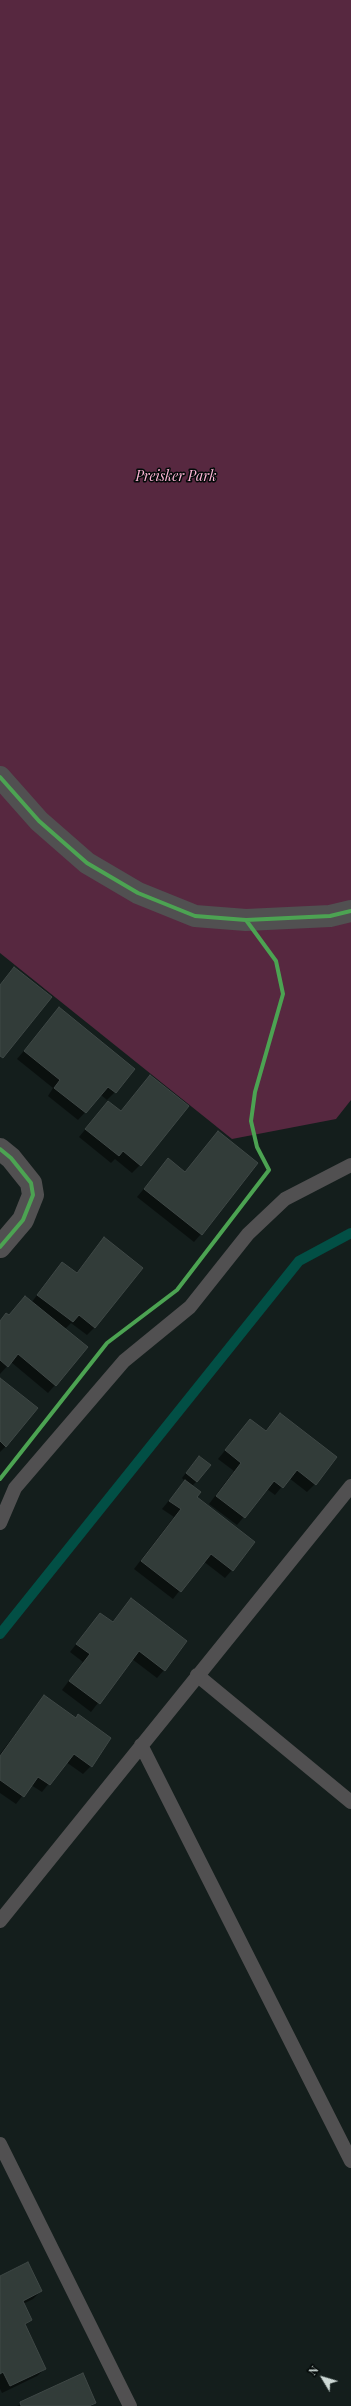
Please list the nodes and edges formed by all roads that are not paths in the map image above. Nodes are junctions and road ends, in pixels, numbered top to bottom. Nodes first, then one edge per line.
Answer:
1 (0, 777) edge
2 (351, 911) edge
3 (0, 1149) edge
4 (351, 1165) edge
5 (0, 1247) edge
6 (351, 1486) edge
7 (0, 1523) edge
8 (197, 1675) junction
9 (141, 1745) junction
10 (351, 1802) edge
11 (0, 1921) edge
12 (0, 2144) edge
13 (351, 2161) edge
14 (130, 2406) edge

1 - 2 street
3 - 5 street
4 - 7 lane
6 - 8 lane
8 - 9 lane
8 - 10 lane
9 - 11 lane
9 - 13 lane
12 - 14 lane

